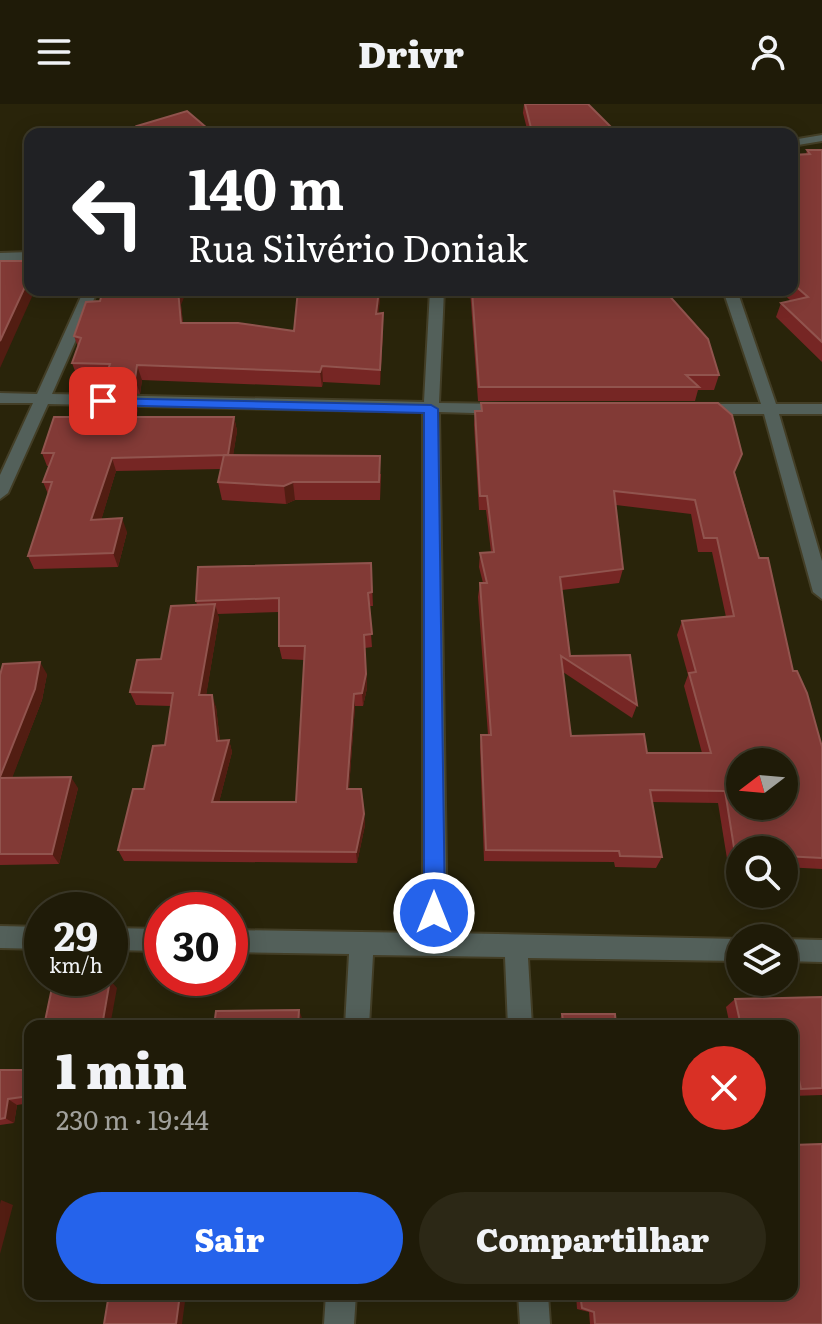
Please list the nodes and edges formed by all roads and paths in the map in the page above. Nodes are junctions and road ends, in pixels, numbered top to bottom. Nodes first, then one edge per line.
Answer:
1 (822, 138) edge
2 (798, 142) edge
3 (24, 256) edge
4 (0, 257) edge
5 (88, 296) edge
6 (437, 296) edge
7 (732, 296) edge
8 (0, 398) edge
9 (43, 399) junction
10 (770, 408) junction
11 (431, 409) junction
12 (523, 409) edge
13 (677, 409) edge
14 (822, 409) edge
15 (0, 493) edge
16 (822, 592) edge
17 (0, 937) edge
18 (24, 938) edge
19 (248, 941) edge
20 (362, 944) junction
21 (435, 944) junction
22 (516, 947) junction
23 (726, 950) edge
24 (798, 950) edge
25 (822, 951) edge
26 (357, 1020) edge
27 (520, 1020) edge
28 (341, 1300) edge
29 (533, 1300) edge
30 (339, 1324) edge
31 (535, 1324) edge

1 - 2 street
3 - 4 street
5 - 9 street
6 - 11 street
7 - 10 street
8 - 9 street
9 - 11 street
9 - 15 street
10 - 13 street
10 - 14 street
10 - 16 street
11 - 12 street
11 - 21 street
17 - 18 street
19 - 20 street
20 - 21 street
20 - 26 street
21 - 22 street
22 - 23 street
22 - 27 street
24 - 25 street
28 - 30 street
29 - 31 street

